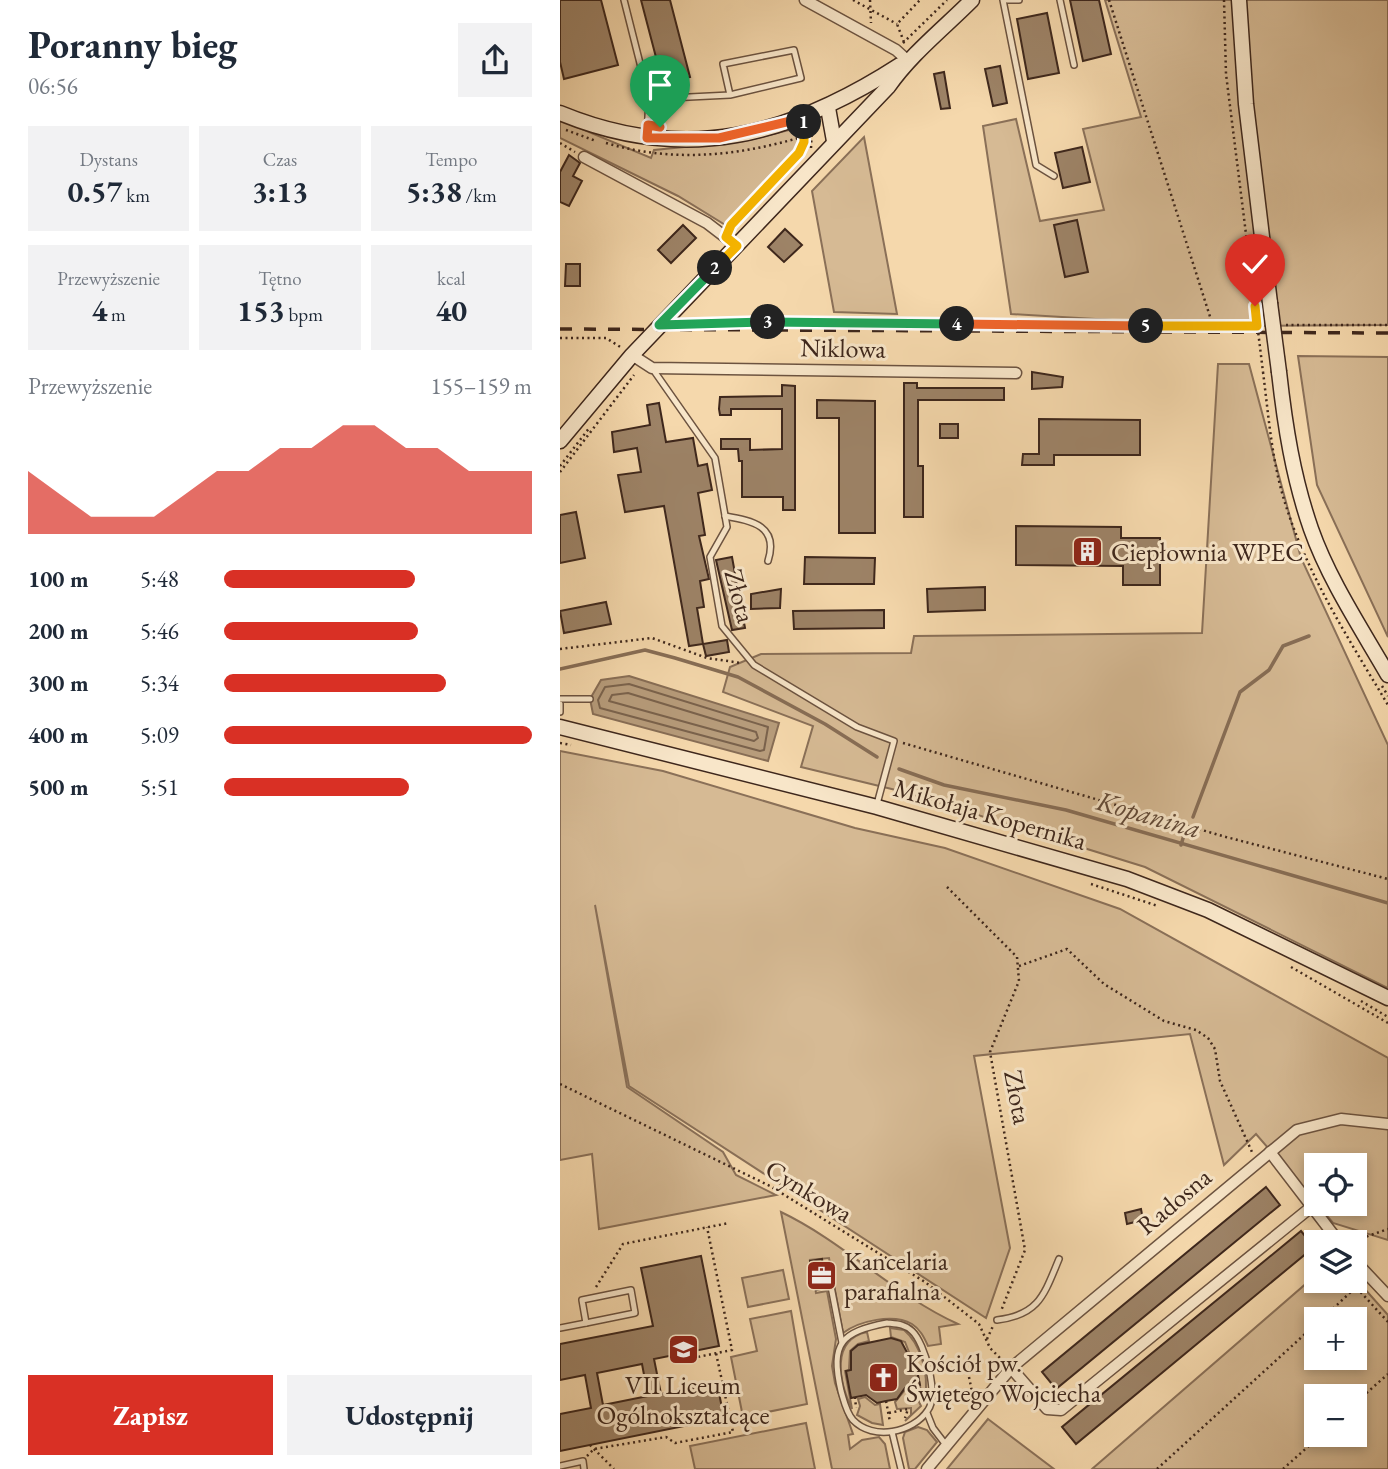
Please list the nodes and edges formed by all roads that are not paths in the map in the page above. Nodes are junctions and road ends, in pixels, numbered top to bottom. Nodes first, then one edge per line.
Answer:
1 (624, 0) edge
2 (806, 0) edge
3 (972, 0) edge
4 (1005, 0) edge
5 (1019, 0) edge
6 (1060, 0) edge
7 (1239, 0) edge
8 (902, 51) junction
9 (1074, 65) dead end
10 (730, 95) junction
11 (649, 99) junction
12 (828, 108) junction
13 (560, 113) edge
14 (647, 138) junction
15 (834, 141) junction
16 (584, 157) road end
17 (1054, 176) dead end
18 (731, 242) junction
19 (637, 359) junction
20 (1016, 373) dead end
21 (560, 441) edge
22 (725, 516) junction
23 (768, 561) dead end
24 (1388, 675) edge
25 (590, 699) dead end
26 (560, 701) edge
27 (560, 712) edge
28 (560, 727) edge
29 (877, 807) junction
30 (1388, 998) edge
31 (1388, 1124) edge
32 (1270, 1152) junction
33 (1304, 1200) edge
34 (1304, 1213) edge
35 (1317, 1216) edge
36 (1329, 1230) edge
37 (1059, 1259) dead end
38 (828, 1271) dead end
39 (1367, 1274) edge
40 (1388, 1296) edge
41 (997, 1320) road end
42 (586, 1323) junction
43 (560, 1328) edge
44 (842, 1343) junction
45 (1011, 1368) junction
46 (927, 1413) junction
47 (892, 1432) junction
48 (946, 1444) junction
49 (560, 1466) edge
50 (584, 1469) edge
51 (901, 1469) edge
52 (927, 1469) edge

1 - 11 lane
2 - 8 street
3 - 8 street
4 - 5 lane
4 - 17 lane
6 - 9 lane
7 - 24 street, bridge
8 - 12 street
8 - 15 street
10 - 10 lane
10 - 11 lane
11 - 14 lane
12 - 14 street
12 - 15 street
13 - 14 street
15 - 18 street
16 - 18 street
18 - 19 street
19 - 20 street, Niklowa
19 - 21 street
19 - 22 lane, Złota
22 - 23 lane
22 - 29 lane, Złota
25 - 26 lane
26 - 27 lane
28 - 29 street, Mikołaja Kopernika
29 - 30 street, Mikołaja Kopernika
31 - 32 street, Radosna
32 - 33 street
32 - 45 street, Radosna
34 - 45 street
35 - 36 street
37 - 41 lane
38 - 44 lane
39 - 40 street
42 - 42 lane
42 - 43 lane
44 - 46 lane
44 - 47 lane
45 - 48 street, Radosna
46 - 47 lane
46 - 48 lane
47 - 51 lane
48 - 52 street, Radosna
49 - 50 lane

